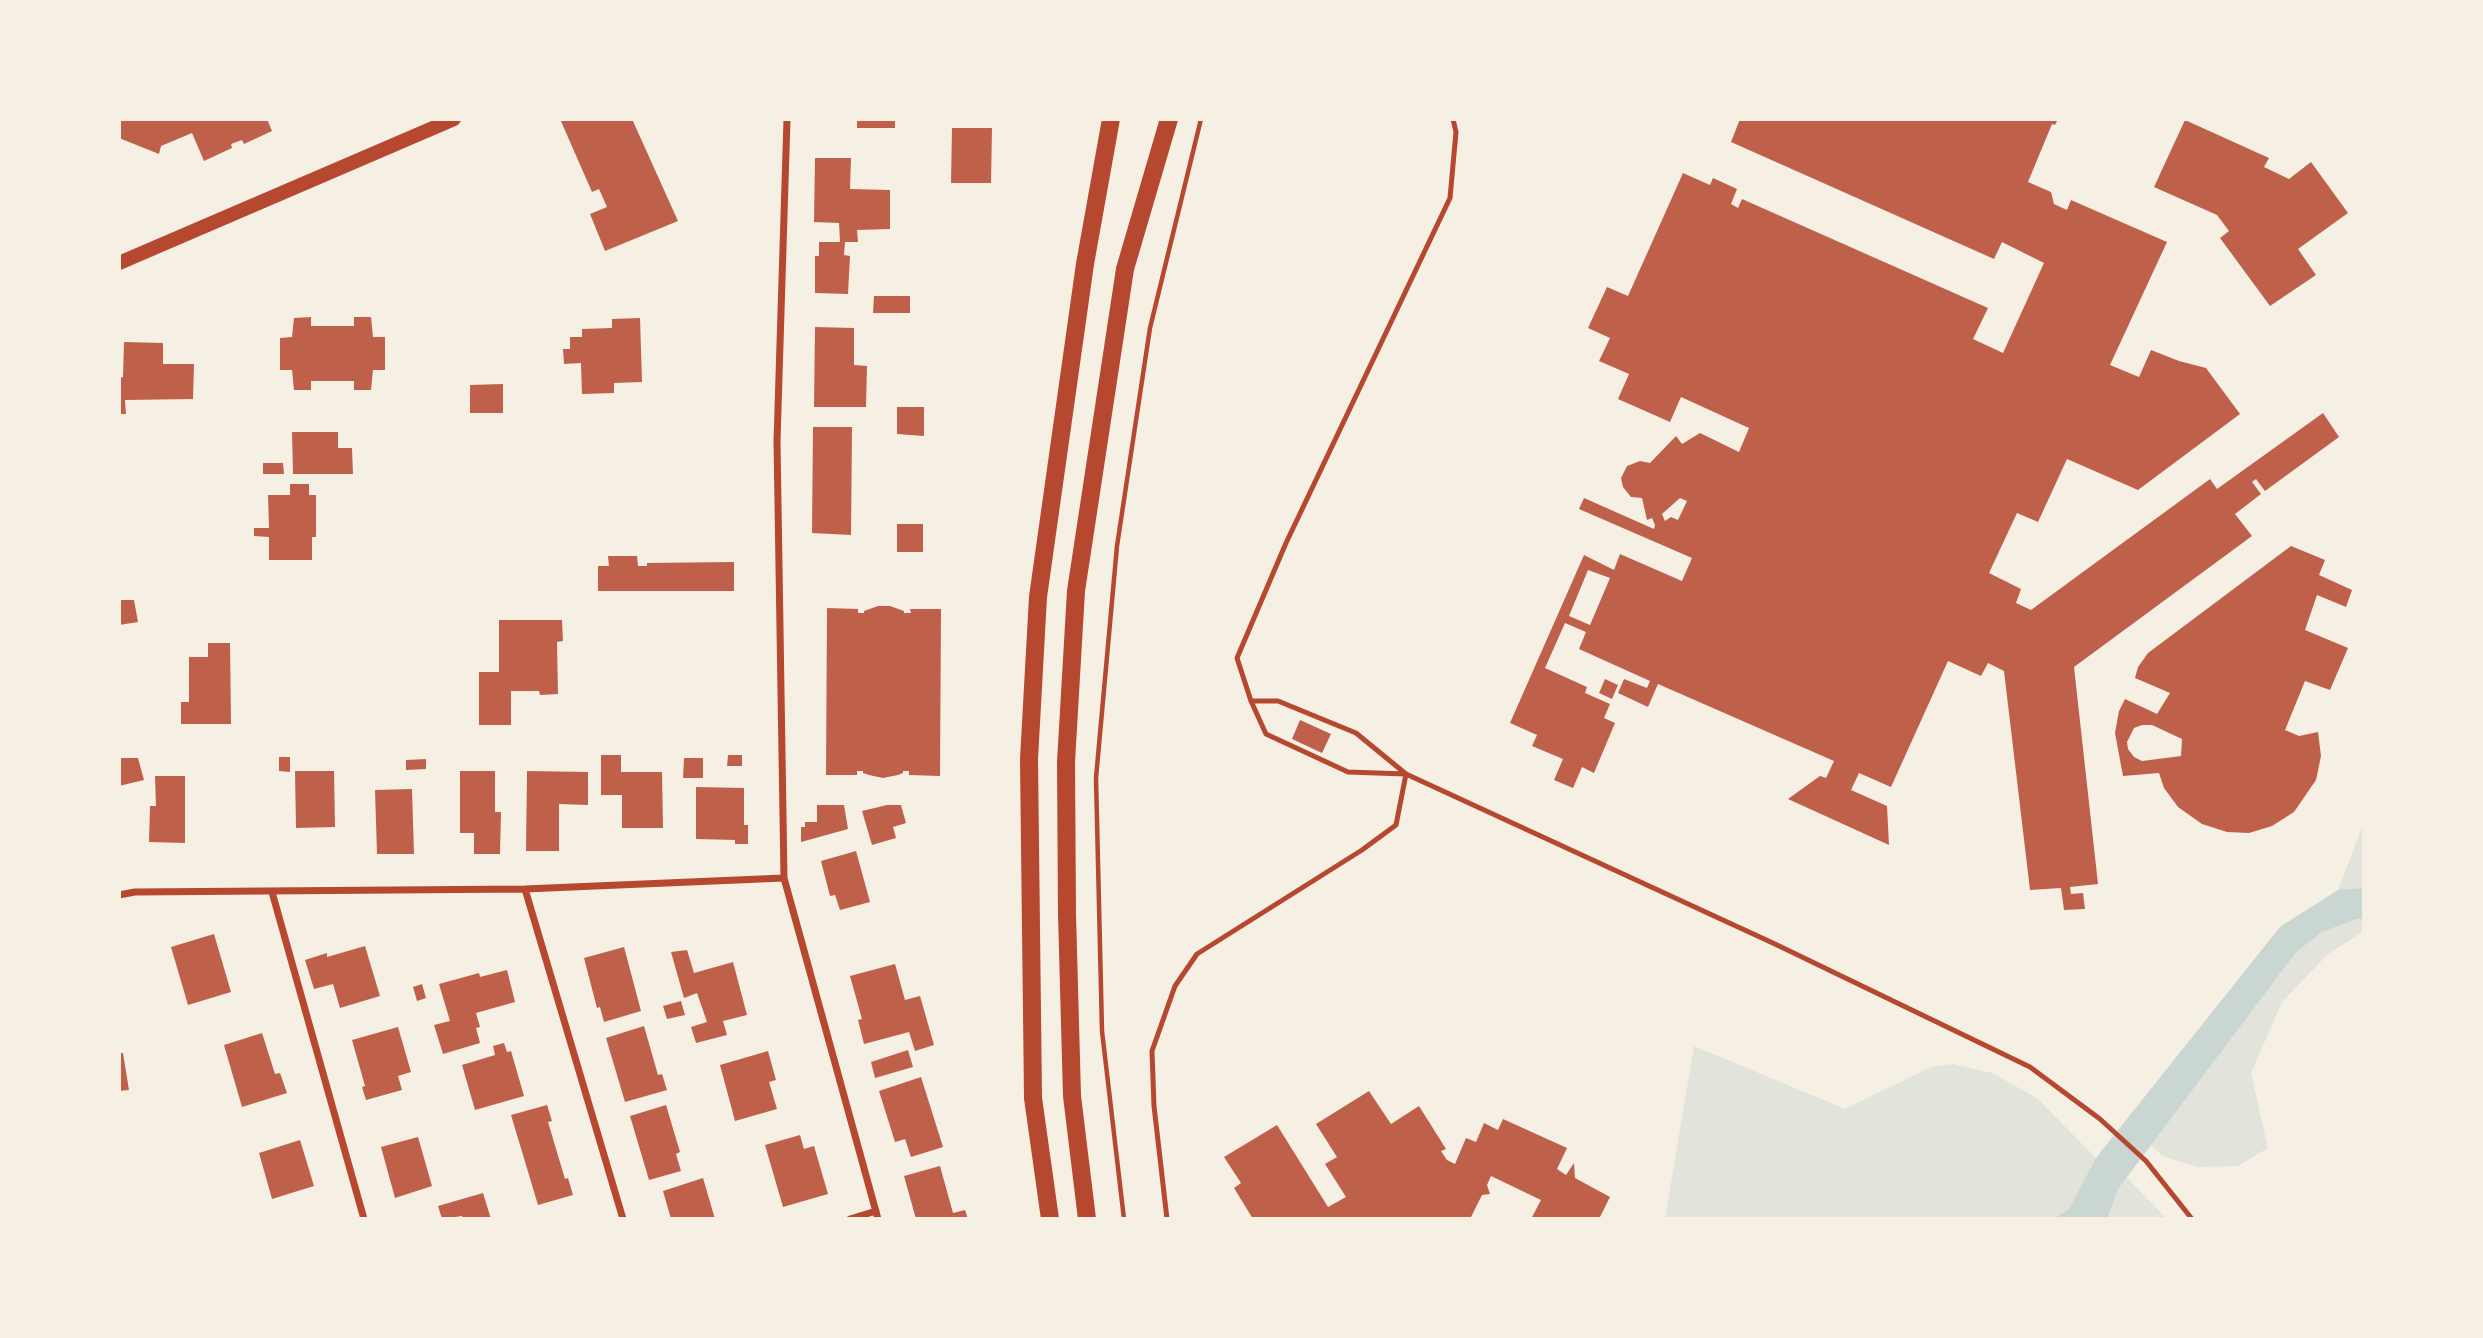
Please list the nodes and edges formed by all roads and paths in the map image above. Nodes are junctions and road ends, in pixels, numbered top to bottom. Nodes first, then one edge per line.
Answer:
1 (454, 119) edge
2 (787, 119) edge
3 (1111, 119) edge
4 (1169, 119) edge
5 (1201, 119) edge
6 (1454, 119) edge
7 (119, 262) edge
8 (1251, 701) junction
9 (1406, 774) junction
10 (784, 878) junction
11 (525, 889) junction
12 (272, 892) junction
13 (119, 895) edge
14 (877, 1215) edge
15 (364, 1219) edge
16 (623, 1219) edge
17 (850, 1219) edge
18 (1050, 1219) edge
19 (1087, 1219) edge
20 (1124, 1219) edge
21 (1167, 1219) edge
22 (2192, 1219) edge

1 - 7 main road
2 - 10 street
3 - 18 main road
4 - 19 main road
5 - 20 path
6 - 8 lane
8 - 9 lane
8 - 9 lane
9 - 21 lane
9 - 22 lane
10 - 11 street
10 - 14 street
11 - 12 street
11 - 16 street
12 - 13 street
12 - 15 street
14 - 17 street

